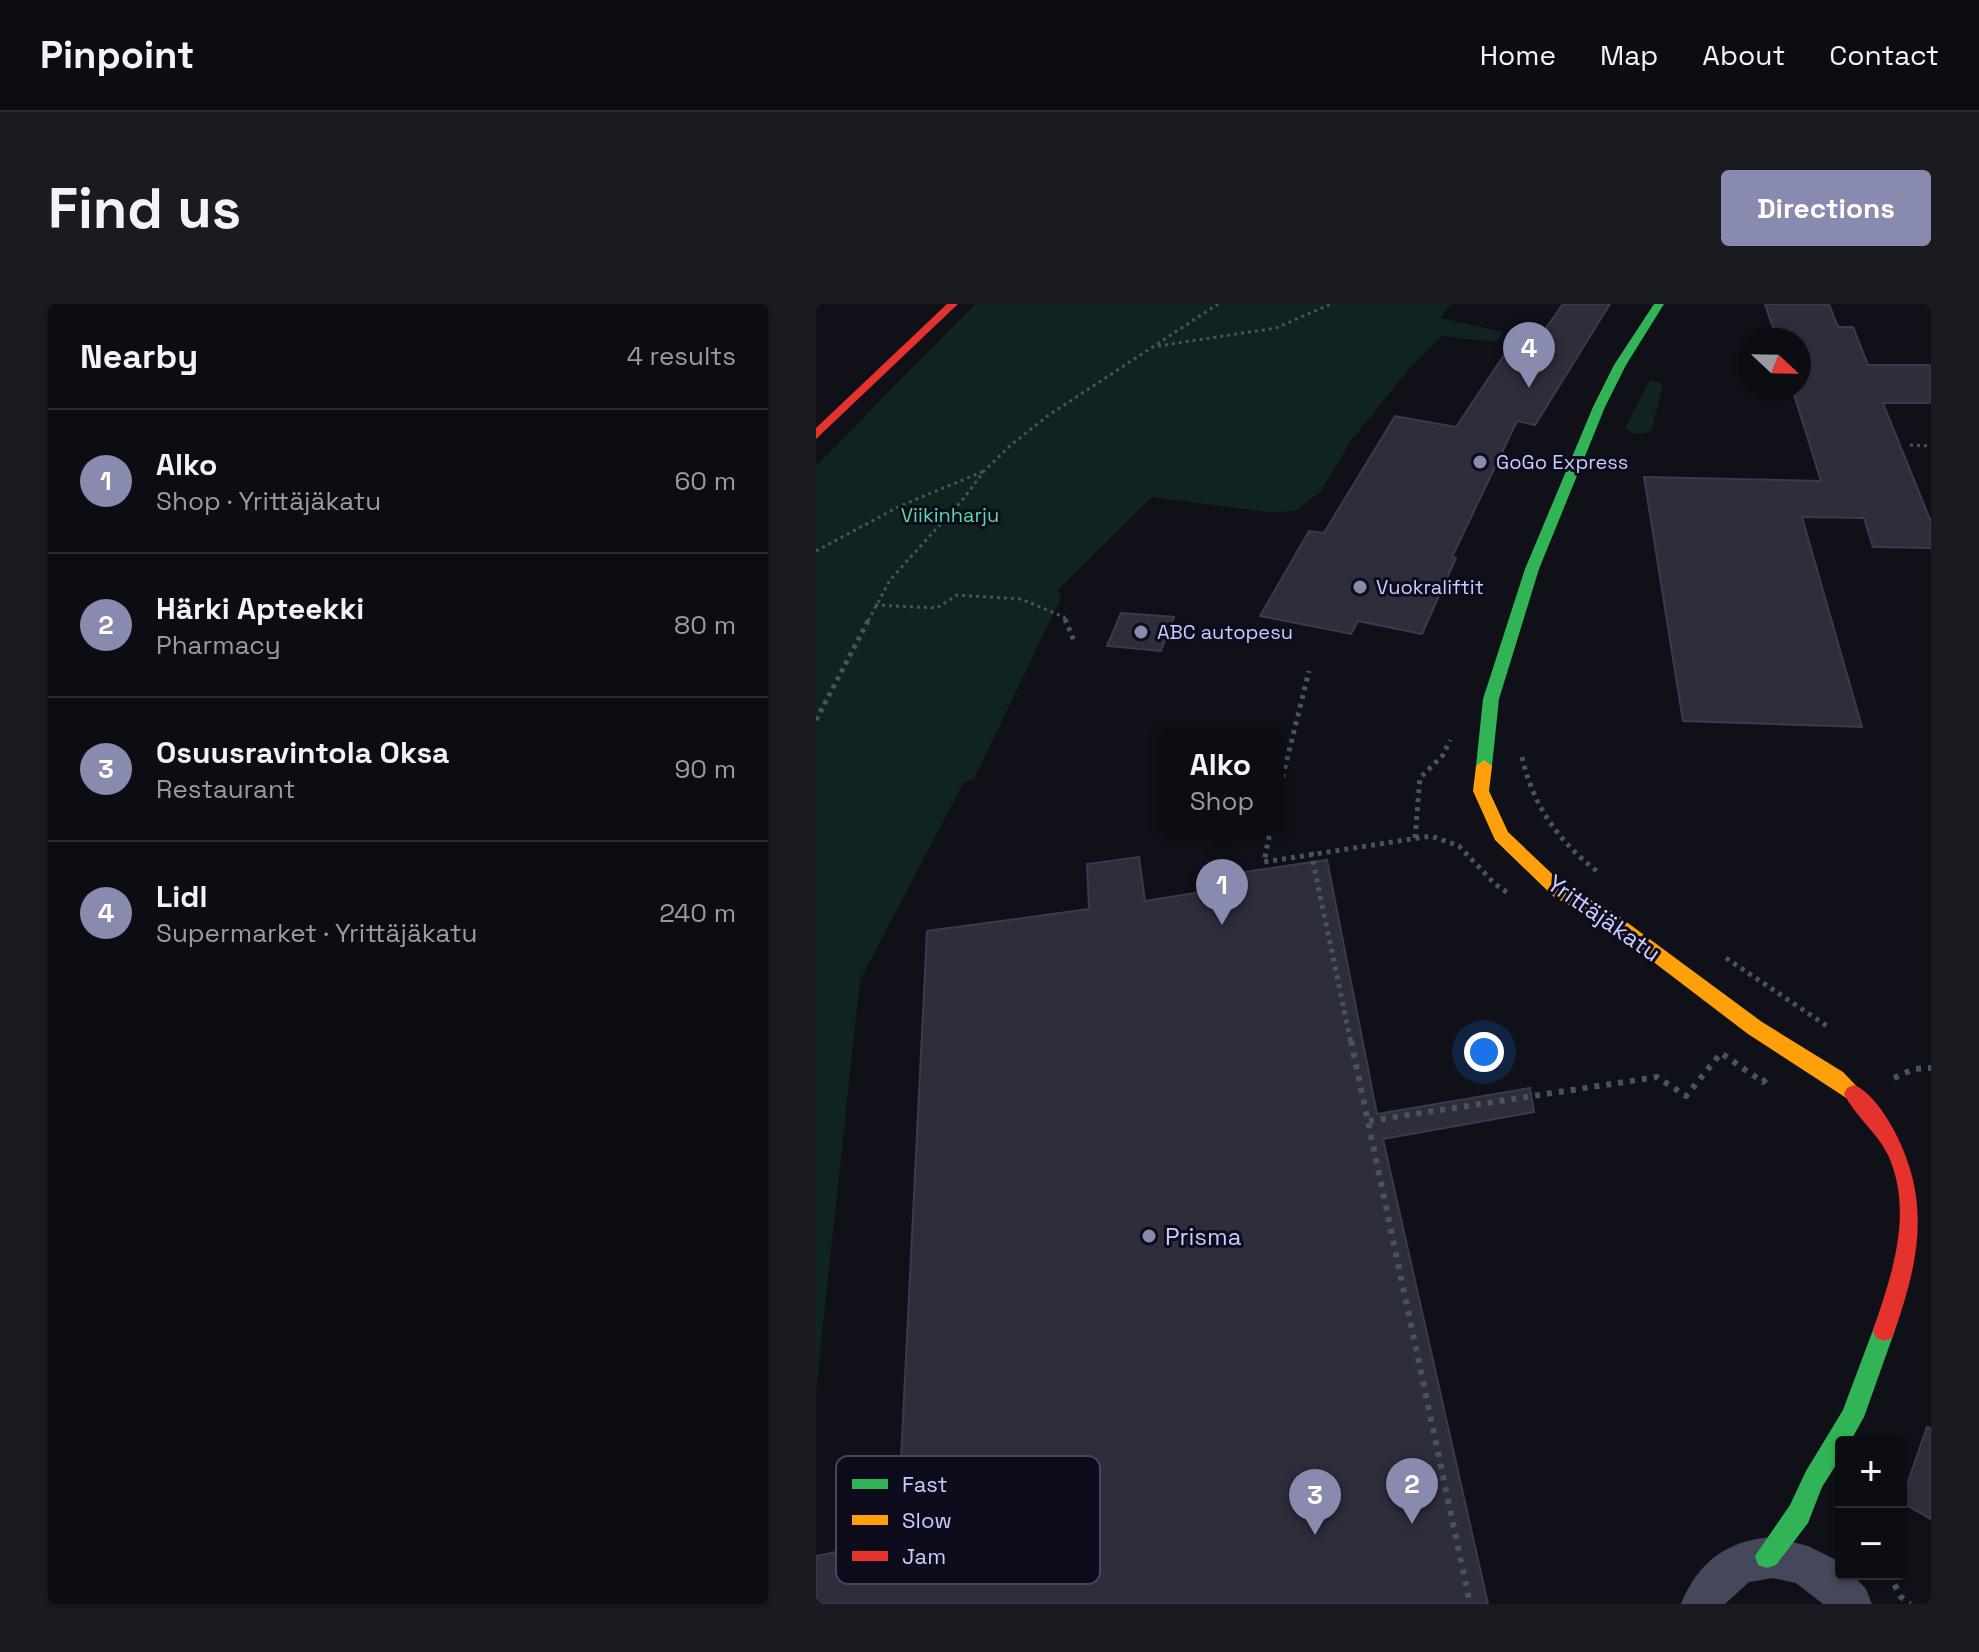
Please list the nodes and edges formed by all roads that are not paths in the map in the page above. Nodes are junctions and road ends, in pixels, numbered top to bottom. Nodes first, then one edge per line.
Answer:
1 (953, 304) edge
2 (1659, 304) edge
3 (816, 435) edge
4 (1852, 1430) edge
5 (1767, 1556) junction
6 (1849, 1580) edge
7 (1702, 1604) edge
8 (1851, 1604) edge

1 - 3 street
2 - 4 street, Yrittäjäkatu
4 - 5 street, Yrittäjäkatu
5 - 7 street
5 - 8 street
6 - 8 street

